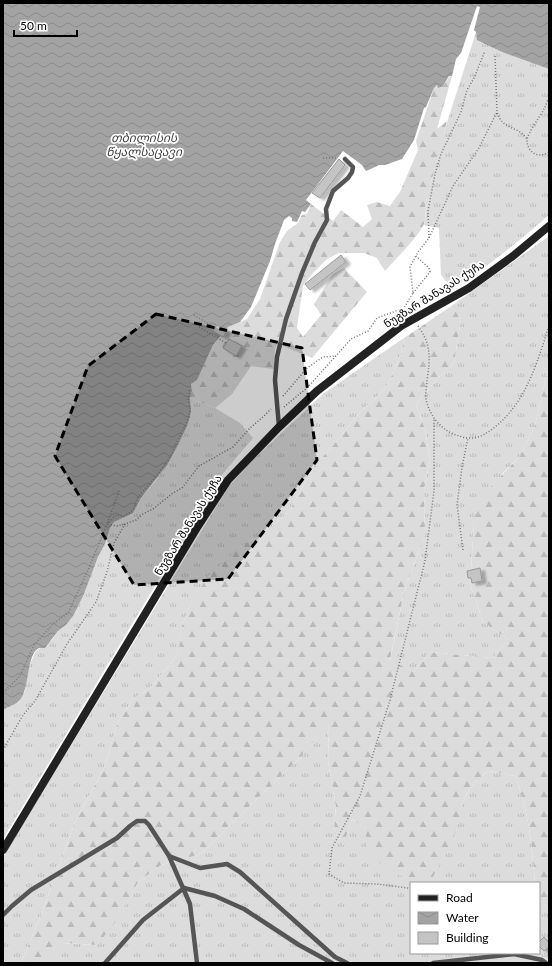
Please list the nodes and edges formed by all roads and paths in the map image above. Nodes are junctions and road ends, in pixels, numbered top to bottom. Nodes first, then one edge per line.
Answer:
1 (485, 51) dead end
2 (495, 56) dead end
3 (549, 98) edge
4 (497, 112) junction
5 (527, 139) junction
6 (549, 152) edge
7 (323, 158) dead end
8 (338, 158) dead end
9 (345, 159) dead end
10 (549, 226) edge
11 (429, 238) junction
12 (416, 256) junction
13 (413, 294) junction
14 (404, 308) junction
15 (194, 314) dead end
16 (413, 319) junction
17 (401, 326) junction
18 (549, 326) edge
19 (199, 327) dead end
20 (215, 328) dead end
21 (226, 343) dead end
22 (336, 356) junction
23 (190, 388) dead end
24 (278, 401) junction
25 (278, 412) junction
26 (434, 418) junction
27 (279, 427) junction
28 (468, 438) junction
29 (119, 491) dead end
30 (107, 524) junction
31 (125, 524) junction
32 (463, 550) dead end
33 (3, 692) edge
34 (3, 750) edge
35 (3, 850) edge
36 (169, 856) junction
37 (184, 888) junction
38 (410, 889) edge
39 (3, 915) edge
40 (105, 963) edge
41 (198, 963) edge
42 (332, 963) edge
43 (347, 963) edge
44 (433, 963) edge
45 (546, 963) edge

1 - 11 path
2 - 4 path
3 - 5 path
4 - 5 path
4 - 11 path
5 - 6 path
7 - 8 path
9 - 24 lane
10 - 16 main road, ნუგზარ შანავას ქუჩა
11 - 12 path
12 - 13 path
12 - 13 path
13 - 14 path
14 - 17 path
14 - 22 path
15 - 20 path
16 - 17 main road, ნუგზარ შანავას ქუჩა
16 - 26 path
17 - 27 main road, ნუგზარ შანავას ქუჩა
18 - 28 path
19 - 21 path
22 - 24 path
22 - 25 path
23 - 30 path
24 - 25 lane
24 - 31 path
25 - 27 lane
26 - 28 path
26 - 38 path
27 - 35 main road, ნუგზარ შანავას ქუჩა
28 - 32 path
29 - 30 path
30 - 31 path
30 - 33 path
31 - 34 path
36 - 37 lane
36 - 39 lane
36 - 43 lane
37 - 40 lane
37 - 41 lane
37 - 42 lane
44 - 45 lane

